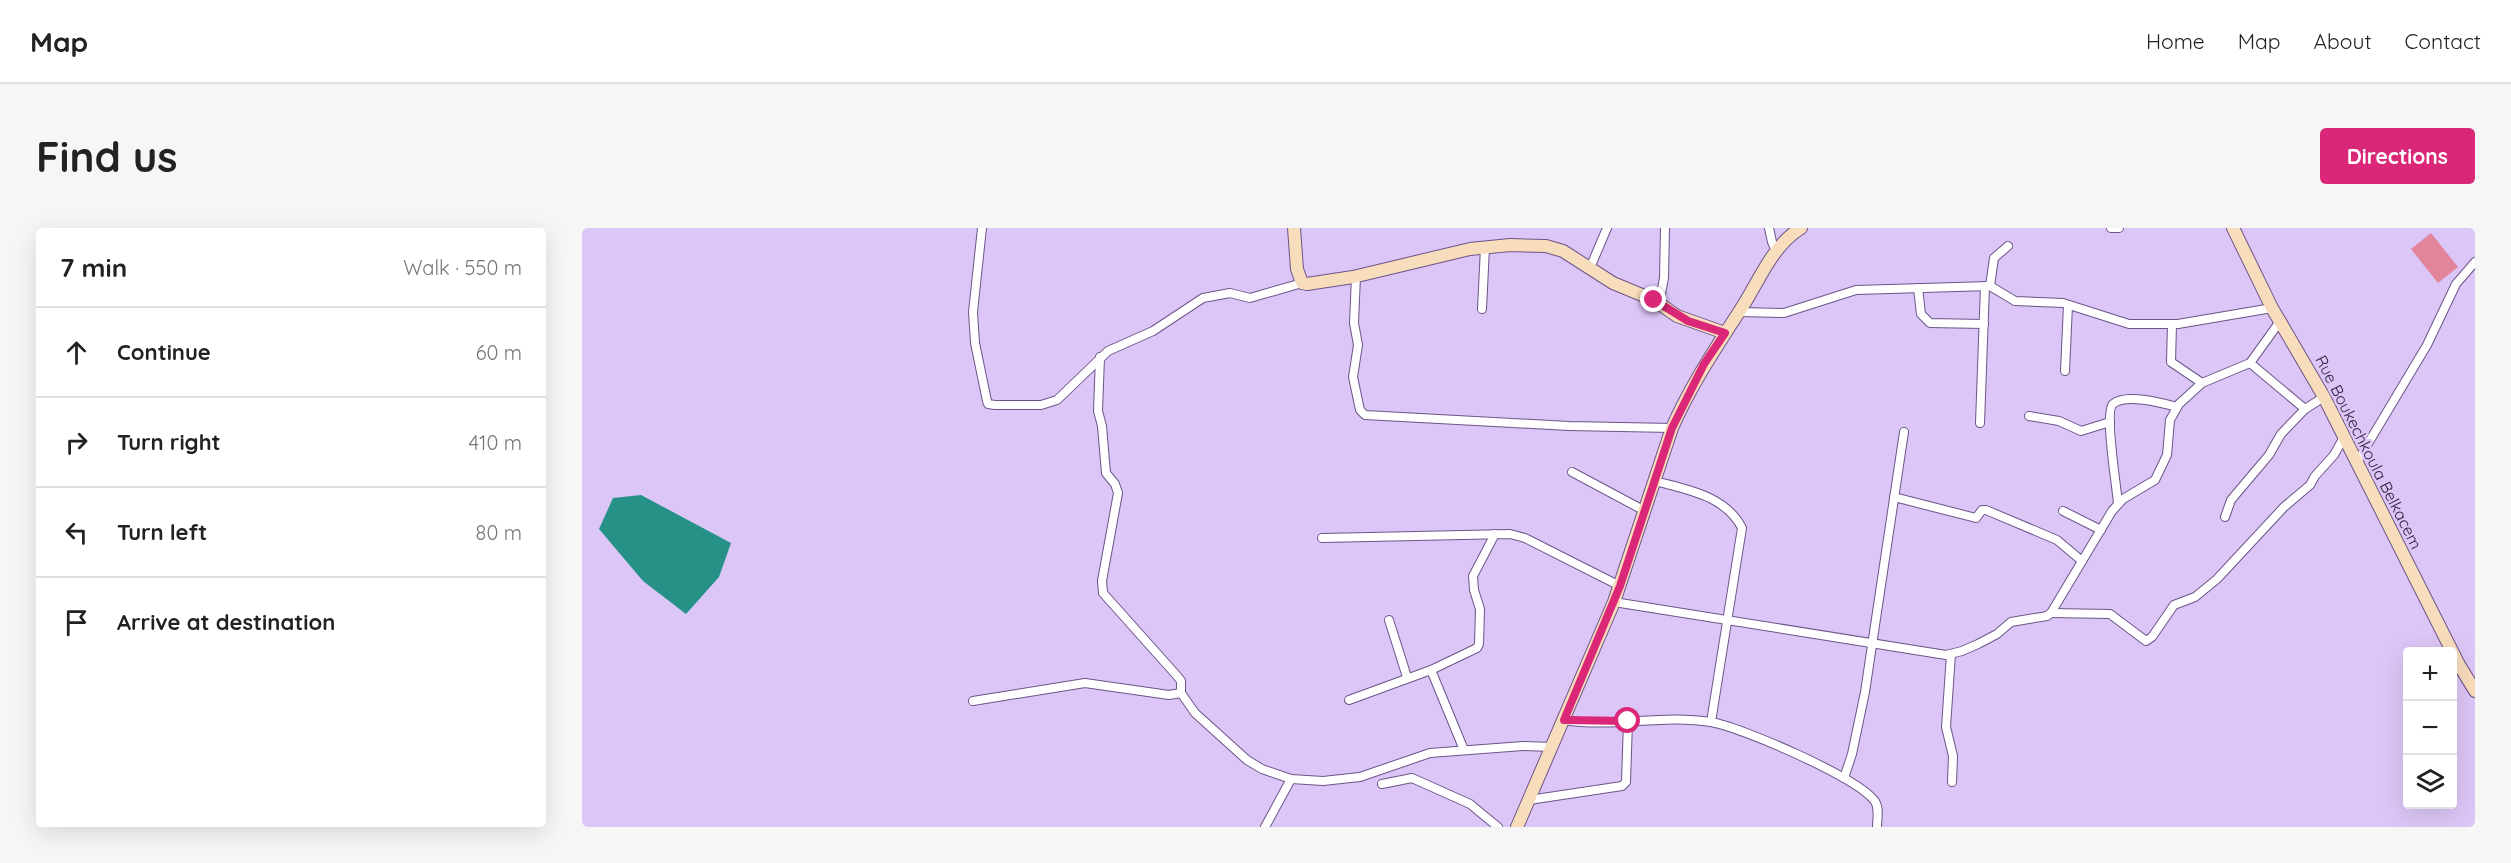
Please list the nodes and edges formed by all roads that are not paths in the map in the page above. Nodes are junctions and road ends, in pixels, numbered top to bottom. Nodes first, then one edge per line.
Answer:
1 (982, 228) edge
2 (1294, 228) edge
3 (1607, 228) edge
4 (1665, 228) edge
5 (1769, 228) edge
6 (2111, 228) edge
7 (2119, 228) edge
8 (2233, 228) edge
9 (1795, 230) edge
10 (2008, 246) dead end
11 (1485, 247) junction
12 (1776, 251) junction
13 (2475, 262) edge
14 (1590, 268) junction
15 (1356, 276) junction
16 (1302, 283) junction
17 (1987, 286) junction
18 (1918, 288) junction
19 (1659, 304) junction
20 (2068, 305) junction
21 (2272, 308) junction
22 (1482, 309) dead end
23 (1740, 312) junction
24 (2281, 320) junction
25 (1984, 324) junction
26 (2172, 324) junction
27 (1725, 333) junction
28 (1100, 357) junction
29 (2250, 363) junction
30 (2065, 371) dead end
31 (2202, 383) junction
32 (2324, 397) junction
33 (2176, 407) junction
34 (2306, 409) junction
35 (2030, 416) dead end
36 (2110, 422) junction
37 (1980, 423) dead end
38 (1672, 428) junction
39 (1904, 432) dead end
40 (2344, 437) junction
41 (2356, 462) junction
42 (1572, 472) dead end
43 (1655, 481) junction
44 (1894, 497) junction
45 (2118, 504) junction
46 (1645, 511) junction
47 (2063, 511) dead end
48 (2225, 518) dead end
49 (2101, 530) junction
50 (1496, 534) junction
51 (1322, 538) dead end
52 (2082, 561) junction
53 (1620, 586) junction
54 (1614, 602) junction
55 (2051, 613) junction
56 (1726, 619) junction
57 (1389, 620) dead end
58 (1873, 643) junction
59 (1951, 654) junction
60 (1431, 670) junction
61 (1407, 677) junction
62 (2475, 691) edge
63 (1181, 693) junction
64 (1349, 700) dead end
65 (973, 701) dead end
66 (1564, 720) junction
67 (1628, 721) junction
68 (1711, 722) junction
69 (1552, 747) junction
70 (1464, 750) junction
71 (1844, 778) junction
72 (1291, 779) junction
73 (1952, 782) dead end
74 (1382, 784) dead end
75 (1529, 800) junction
76 (1265, 827) edge
77 (1498, 827) edge
78 (1517, 827) edge
79 (1877, 827) edge

1 - 28 street
2 - 16 street
3 - 14 street
4 - 19 street
5 - 12 street
6 - 7 street
8 - 21 street, Rue Boukechkoula Belkacem
9 - 12 street
10 - 17 street
11 - 14 street
11 - 15 street
11 - 22 street
12 - 23 street
13 - 41 street
14 - 19 street
15 - 16 street
15 - 38 street
16 - 28 street
17 - 18 street
17 - 20 street
17 - 25 street
18 - 23 street
18 - 25 street
19 - 27 street
20 - 26 street
20 - 30 street
21 - 24 street, Rue Boukechkoula Belkacem
21 - 26 street
23 - 27 street
24 - 29 street
24 - 32 street, Rue Boukechkoula Belkacem
25 - 37 street
26 - 31 street
27 - 38 street
28 - 63 street
29 - 31 street
29 - 34 street
31 - 33 street
32 - 34 street
32 - 40 street, Rue Boukechkoula Belkacem
33 - 36 street
33 - 45 street
34 - 48 street
35 - 36 street
36 - 45 street
38 - 43 street
39 - 44 street
40 - 41 street, Rue Boukechkoula Belkacem
40 - 55 street
41 - 62 street, Rue Boukechkoula Belkacem
42 - 46 street
43 - 46 street
43 - 56 street
44 - 52 street
44 - 58 street
45 - 49 street
46 - 53 street
47 - 49 street
49 - 52 street
50 - 51 street
50 - 53 street
50 - 60 street
52 - 55 street
53 - 54 street
54 - 56 street
54 - 66 street
55 - 59 street
56 - 58 street
56 - 68 street
57 - 61 street
58 - 59 street
58 - 71 street
59 - 73 street
60 - 61 street
60 - 70 street
61 - 64 street
63 - 65 street
63 - 72 street
66 - 67 street
66 - 69 street
67 - 68 street
67 - 75 street
68 - 71 street
69 - 70 street
69 - 75 street
70 - 72 street
71 - 79 street
72 - 76 street
74 - 77 street
75 - 78 street

